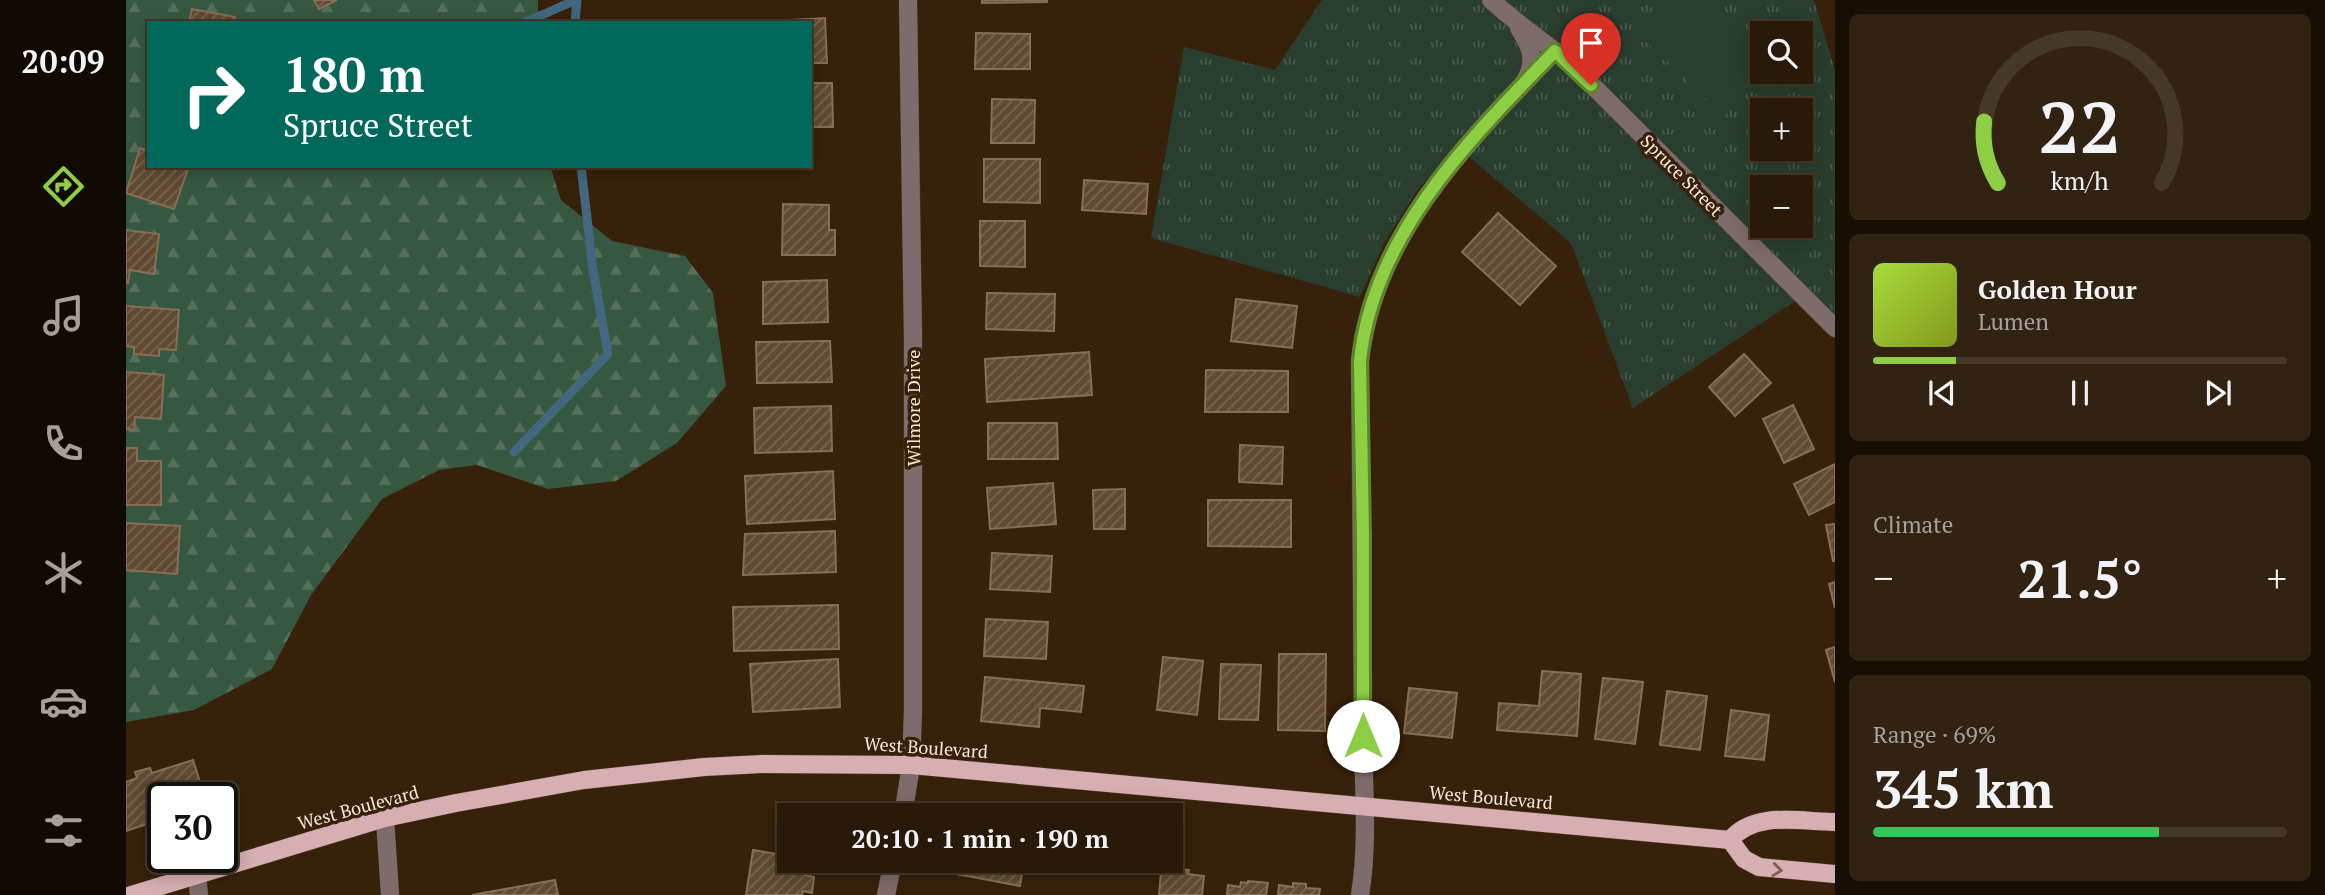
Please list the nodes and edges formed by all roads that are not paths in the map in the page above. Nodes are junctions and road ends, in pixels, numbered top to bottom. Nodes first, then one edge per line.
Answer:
1 (908, 0) edge
2 (1491, 0) edge
3 (1512, 19) junction
4 (1555, 51) junction
5 (1518, 90) junction
6 (1835, 328) edge
7 (911, 765) junction
8 (904, 803) edge
9 (1365, 807) junction
10 (385, 818) junction
11 (1835, 822) edge
12 (1730, 840) junction
13 (891, 873) edge
14 (1835, 874) edge
15 (197, 875) junction
16 (131, 895) edge
17 (199, 895) edge
18 (390, 895) edge
19 (886, 895) edge
20 (1360, 895) edge

1 - 7 street, Wilmore Drive
2 - 3 street, Spruce Street
3 - 4 street, Spruce Street
3 - 5 street
4 - 5 street
4 - 6 street, Spruce Street
5 - 9 street
7 - 8 street, Wilmore Drive
7 - 9 main road, West Boulevard
7 - 10 main road, West Boulevard
9 - 12 main road, West Boulevard
9 - 20 street
10 - 15 main road, West Boulevard
10 - 18 street
11 - 12 main road
12 -> 14 main road
13 - 19 street
15 - 16 main road, West Boulevard
15 - 17 street

